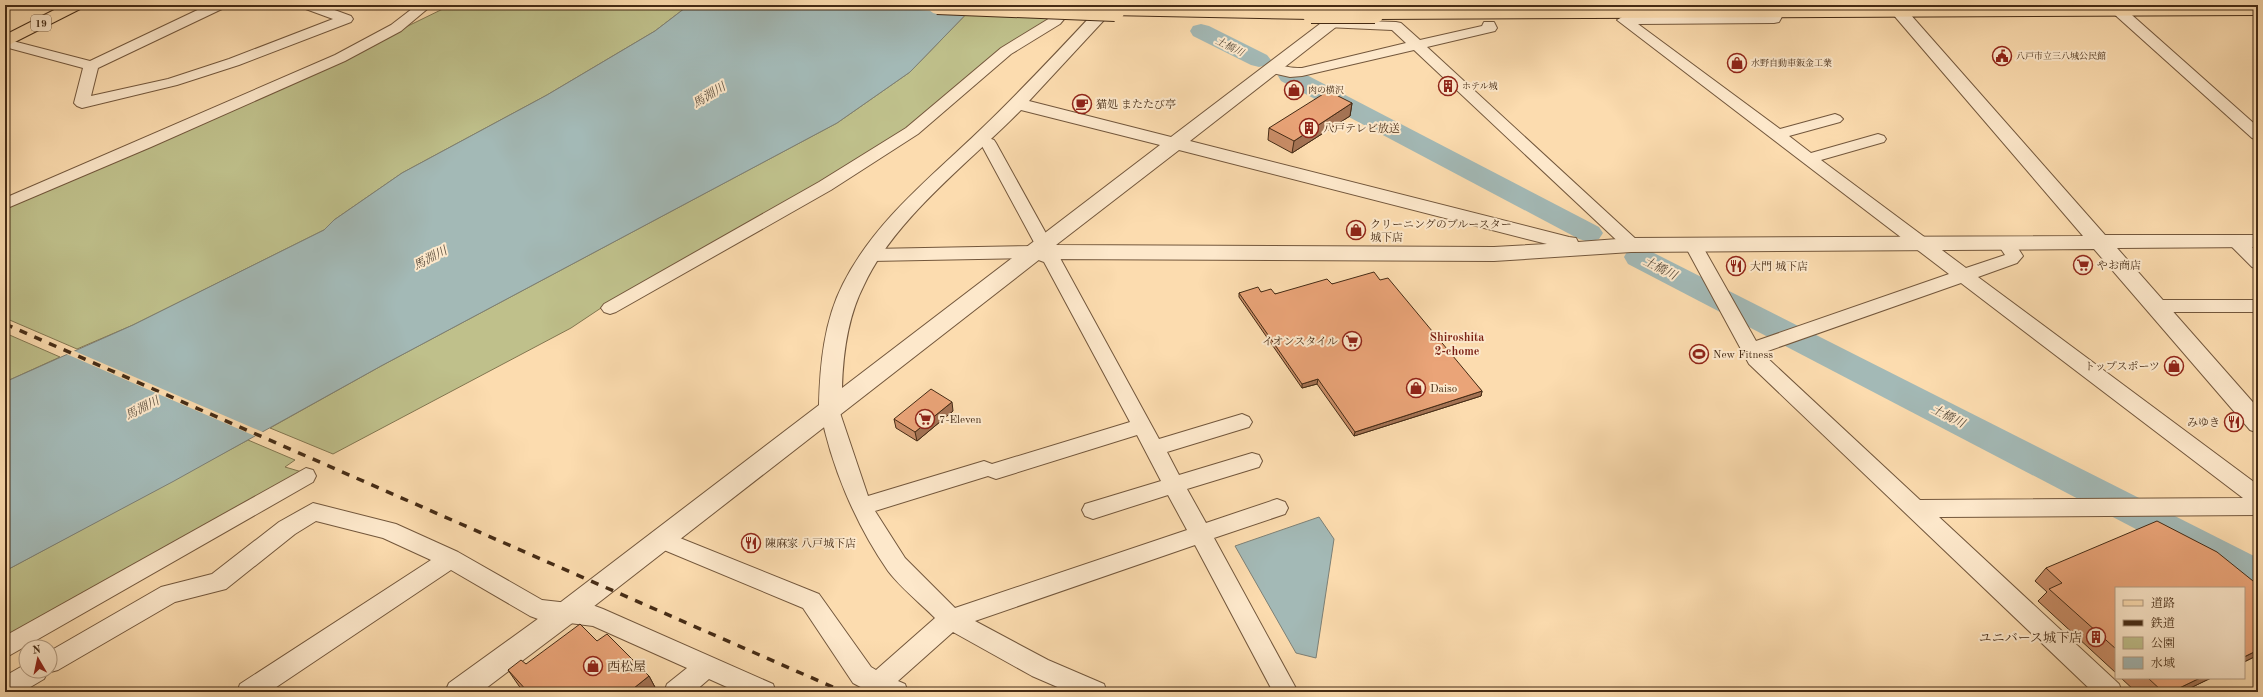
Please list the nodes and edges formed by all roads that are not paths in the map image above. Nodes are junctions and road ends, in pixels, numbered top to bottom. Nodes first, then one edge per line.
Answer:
1 (58, 5) edge
2 (76, 5) edge
3 (219, 5) edge
4 (308, 5) edge
5 (426, 5) edge
6 (937, 5) edge
7 (1069, 5) edge
8 (1113, 8) edge
9 (1897, 9) edge
10 (2258, 10) edge
11 (2119, 11) junction
12 (1777, 13) junction
13 (1333, 22) joint
14 (1490, 25) dead end
15 (5, 32) edge
16 (5, 42) edge
17 (1416, 45) junction
18 (91, 66) junction
19 (1273, 69) junction
20 (1016, 103) junction
21 (1835, 119) dead end
22 (2255, 129) edge
23 (1778, 135) junction
24 (1878, 139) dead end
25 (981, 140) junction
26 (1174, 144) junction
27 (1809, 158) junction
28 (5, 204) edge
29 (2236, 241) junction
30 (2258, 241) edge
31 (2101, 242) junction
32 (1922, 243) junction
33 (2006, 243) junction
34 (1692, 244) junction
35 (1632, 245) junction
36 (1589, 248) junction
37 (1040, 249) junction
38 (871, 255) junction
39 (2258, 263) edge
40 (1965, 276) junction
41 (2156, 306) junction
42 (2258, 306) edge
43 (610, 308) dead end
44 (1750, 350) junction
45 (830, 409) junction
46 (1242, 422) dead end
47 (2258, 424) edge
48 (1142, 426) junction
49 (1154, 448) junction
50 (1252, 461) dead end
51 (306, 476) dead end
52 (1174, 484) junction
53 (2258, 497) edge
54 (2258, 506) edge
55 (861, 507) junction
56 (1277, 508) dead end
57 (1914, 509) junction
58 (1093, 510) dead end
59 (1201, 536) junction
60 (660, 539) junction
61 (450, 559) junction
62 (566, 613) junction
63 (952, 619) junction
64 (5, 648) edge
65 (58, 658) edge
66 (706, 666) junction
67 (22, 679) edge
68 (887, 688) edge
69 (5, 689) edge
70 (249, 692) edge
71 (459, 692) edge
72 (676, 692) edge
73 (764, 692) edge
74 (1095, 692) edge
75 (1286, 692) edge
76 (2110, 692) edge

1 - 15 main road, 19
2 - 16 main road, 19
3 - 18 street
4 - 18 street
5 - 28 street
6 - 8 main road, bridge
7 - 43 street
8 - 12 main road, bridge
8 - 20 street
9 - 11 main road
9 - 12 main road
9 - 31 street
10 - 11 main road
11 - 22 street
12 - 23 street
13 - 17 street
13 - 19 street
14 - 17 street
16 - 18 street
17 - 19 street
17 - 35 street
19 - 26 street
20 - 25 street
20 - 26 street
21 - 23 street
23 - 27 street
24 - 27 street
25 - 37 street
25 - 38 street
26 - 36 street
26 - 37 street
27 - 32 street
29 - 30 street
29 - 31 street
29 - 39 street
31 - 33 street
31 - 41 street
32 - 33 street
32 - 34 street
32 - 40 street
33 - 40 street
34 - 35 street
34 - 44 street
35 - 36 street
36 - 37 street
37 - 38 street
37 - 45 street
37 - 48 street
38 - 45 street
40 - 44 street
40 - 53 street
41 - 42 street
41 - 47 street
44 - 57 street
45 - 55 street
45 - 60 street
46 - 49 street
48 - 49 street
48 - 55 street
49 - 52 street
50 - 52 street
51 - 64 street
52 - 58 street
52 - 59 street
54 - 57 street
55 - 63 street
56 - 59 street
57 - 76 street
59 - 63 street
59 - 75 street
60 - 62 street
60 - 68 street
61 - 62 street
61 - 65 street
61 - 70 street
62 - 66 street
62 - 71 street
63 - 68 street
63 - 74 street
66 - 72 street
66 - 73 street
67 - 69 street

